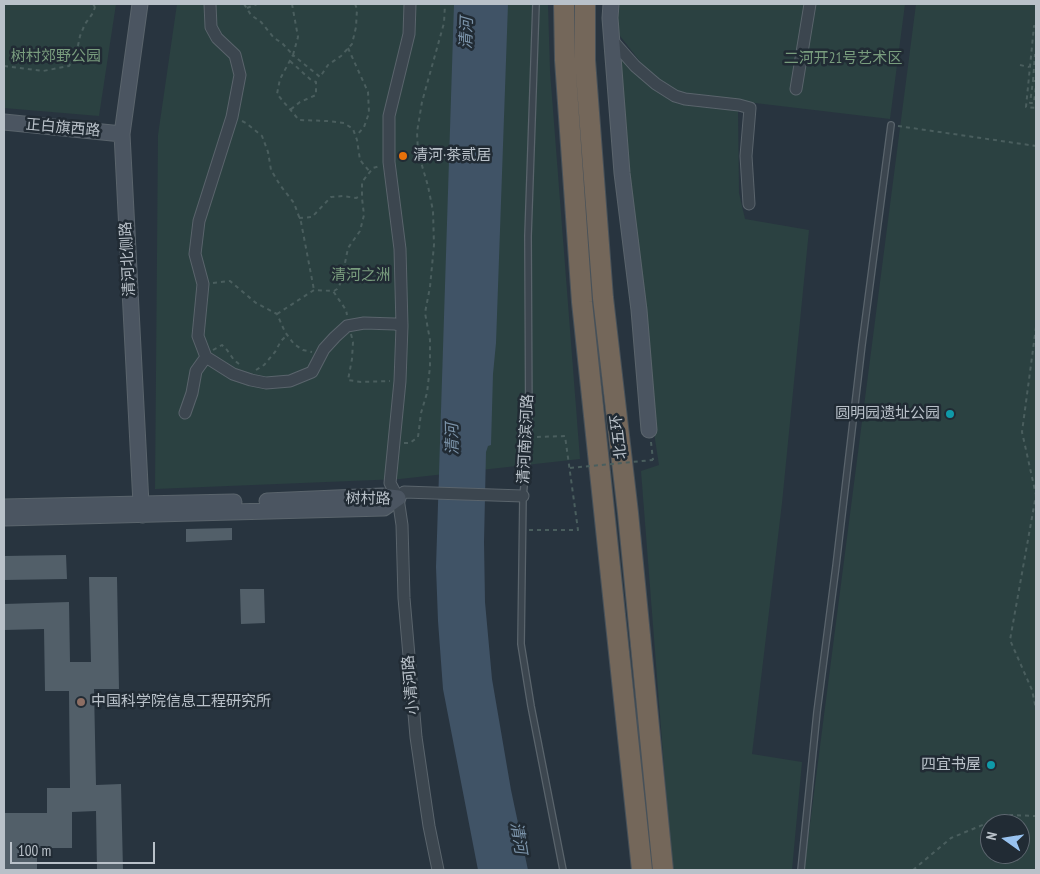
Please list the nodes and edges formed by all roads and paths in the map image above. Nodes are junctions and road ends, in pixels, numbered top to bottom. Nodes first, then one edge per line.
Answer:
1 (92, 4) edge
2 (99, 4) edge
3 (140, 4) edge
4 (210, 4) edge
5 (244, 4) edge
6 (257, 4) edge
7 (292, 4) edge
8 (355, 4) edge
9 (410, 4) edge
10 (445, 4) edge
11 (536, 4) edge
12 (564, 4) edge
13 (585, 4) edge
14 (611, 4) edge
15 (810, 4) edge
16 (95, 7) junction
17 (247, 8) junction
18 (1036, 27) edge
19 (612, 40) junction
20 (1036, 42) edge
21 (348, 48) junction
22 (1036, 54) edge
23 (293, 55) junction
24 (290, 61) junction
25 (1020, 65) dead end
26 (4, 66) edge
27 (1029, 67) junction
28 (320, 77) junction
29 (1035, 81) edge
30 (316, 82) junction
31 (1036, 85) edge
32 (796, 89) dead end
33 (1036, 108) edge
34 (290, 110) junction
35 (232, 117) junction
36 (4, 122) edge
37 (891, 125) joint
38 (122, 134) junction
39 (357, 134) dead end
40 (1036, 146) edge
41 (389, 162) junction
42 (370, 172) junction
43 (362, 195) junction
44 (749, 204) dead end
45 (299, 218) junction
46 (203, 284) junction
47 (314, 290) dead end
48 (333, 291) dead end
49 (402, 326) junction
50 (1036, 327) edge
51 (287, 335) junction
52 (321, 355) junction
53 (206, 357) junction
54 (242, 368) dead end
55 (254, 371) dead end
56 (185, 413) dead end
57 (649, 430) joint
58 (529, 438) junction
59 (394, 443) junction
60 (570, 468) junction
61 (523, 496) junction
62 (398, 498) junction
63 (4, 507) edge
64 (142, 510) junction
65 (4, 518) edge
66 (522, 530) junction
67 (1036, 709) edge
68 (1036, 816) edge
69 (1036, 863) edge
70 (1036, 869) edge
71 (438, 870) edge
72 (563, 870) edge
73 (642, 870) edge
74 (662, 870) edge
75 (801, 870) edge
76 (913, 870) edge

1 - 16 path
2 - 16 path
3 - 38 street, 清河北侧路
4 - 35 street
5 - 17 path
6 - 17 path
7 - 23 path
8 - 21 path
9 - 41 street, 小清河路
10 - 59 path
11 - 58 lane, 清河南滨河路
12 - 73 highway, 北五环
13 - 74 highway, 北五环
14 - 19 street
15 - 32 street
16 - 26 path
17 - 23 path
18 - 27 path
19 - 44 street
19 - 57 street
20 - 22 path
21 - 28 path
21 - 39 path
22 - 29 path
23 - 24 path
23 - 28 path
24 - 30 path
24 - 34 path
25 - 27 path
27 - 33 path
28 - 30 path
29 - 31 path
30 - 34 path
34 - 42 path
35 - 45 path
35 - 46 street
36 - 38 street, 正白旗西路
37 - 40 path
37 - 75 lane
38 - 64 street, 清河北侧路
41 - 42 path
41 - 49 street, 小清河路
42 - 43 path
43 - 45 path
43 - 48 path
45 - 47 path
46 - 51 path
46 - 53 street
49 - 52 street
49 - 59 street, 小清河路
50 - 67 path
51 - 52 path
51 - 55 path
52 - 53 street
53 - 54 path
53 - 56 street
57 - 60 path, bridge
58 - 60 path
58 - 61 lane, 清河南滨河路
59 - 62 street, 小清河路
60 - 66 path
61 - 62 street
61 - 66 lane, 清河南滨河路
62 - 64 street, 树村路
62 - 71 street, 小清河路
63 - 64 street, 树村路
64 - 65 street, 树村路
66 - 72 lane, 清河南滨河路
68 - 76 path
69 - 70 path

